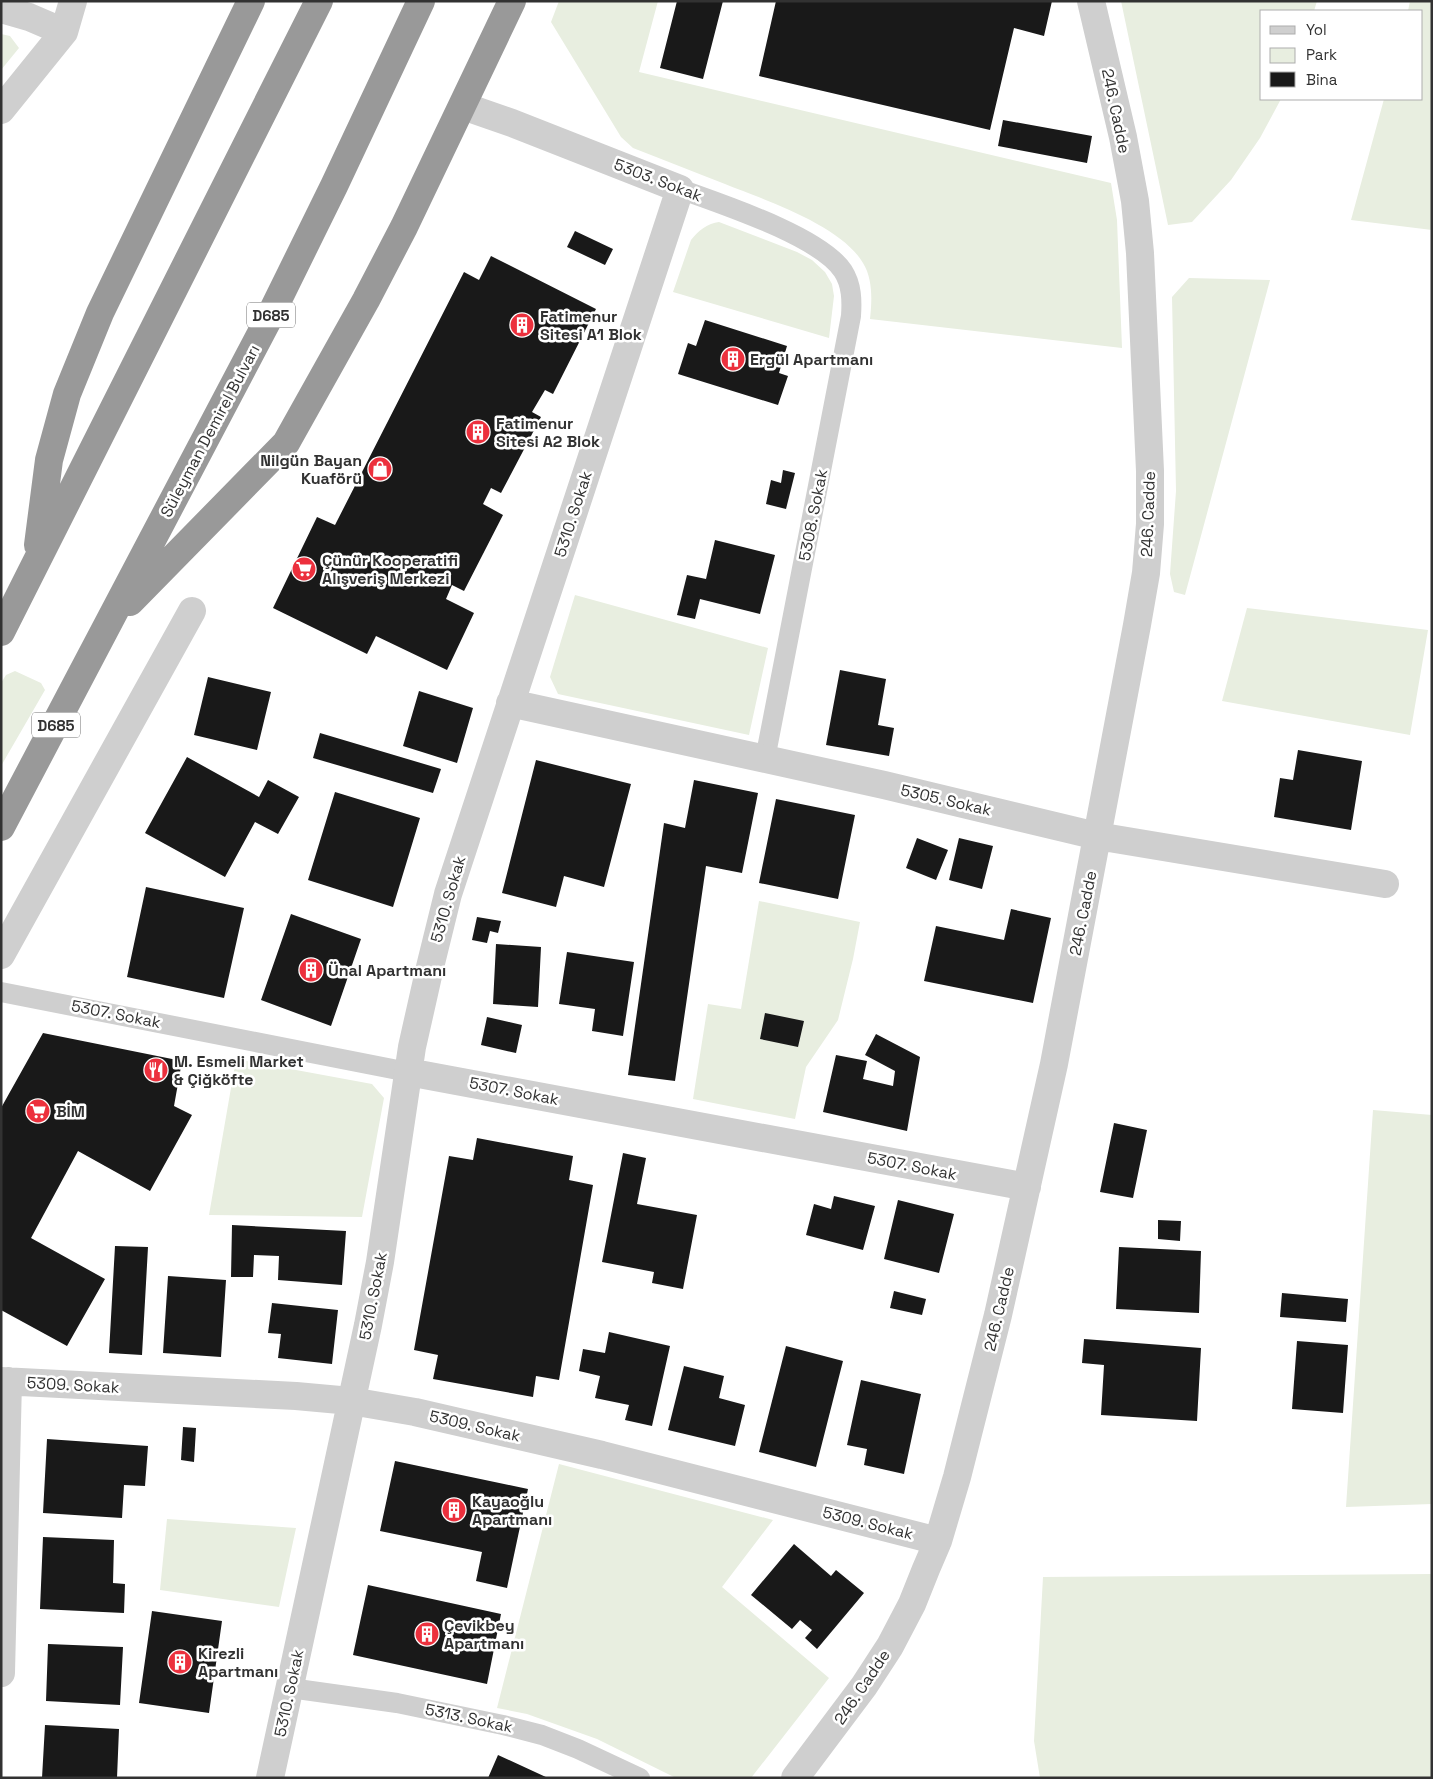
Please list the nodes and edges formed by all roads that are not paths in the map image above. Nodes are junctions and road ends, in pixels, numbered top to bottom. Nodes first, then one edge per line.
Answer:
1 (73, 1) edge
2 (251, 1) edge
3 (319, 1) edge
4 (421, 1) edge
5 (512, 1) edge
6 (1091, 1) edge
7 (1, 9) edge
8 (64, 32) junction
9 (463, 106) junction
10 (1, 110) edge
11 (680, 189) junction
12 (844, 272) joint
13 (36, 564) junction
14 (192, 611) dead end
15 (110, 623) junction
16 (1, 632) edge
17 (510, 703) junction
18 (765, 759) junction
19 (1, 827) edge
20 (1097, 836) junction
21 (1385, 884) dead end
22 (1, 955) edge
23 (1, 992) edge
24 (408, 1072) junction
25 (1027, 1187) junction
26 (5, 1381) edge
27 (351, 1401) junction
28 (938, 1541) junction
29 (1, 1673) edge
30 (290, 1688) junction
31 (270, 1778) edge
32 (640, 1778) edge
33 (795, 1778) edge

1 - 8 street
2 - 13 highway
3 - 13 highway
4 - 15 highway, Süleyman Demirel Bulvarı / D685
5 - 9 highway
6 - 20 street, 246. Cadde
7 - 8 street
8 - 10 street
9 - 11 street, 5303. Sokak
9 - 15 highway
11 - 12 lane, 5303. Sokak
11 - 17 street, 5310. Sokak
12 - 18 lane, 5308. Sokak
13 - 16 highway
14 - 22 street
15 - 19 highway, Süleyman Demirel Bulvarı / D685
17 - 18 street, 5305. Sokak
17 - 24 street, 5310. Sokak
18 - 20 street, 5305. Sokak
20 - 21 street, 5305. Sokak
20 - 25 street, 246. Cadde
23 - 24 lane, 5307. Sokak
24 - 25 street, 5307. Sokak
24 - 27 street, 5310. Sokak
25 - 28 street, 246. Cadde
26 - 27 street, 5309. Sokak
26 - 29 street
27 - 28 street, 5309. Sokak
27 - 30 street, 5310. Sokak
28 - 33 street, 246. Cadde
30 - 31 street, 5310. Sokak
30 - 32 lane, 5313. Sokak

